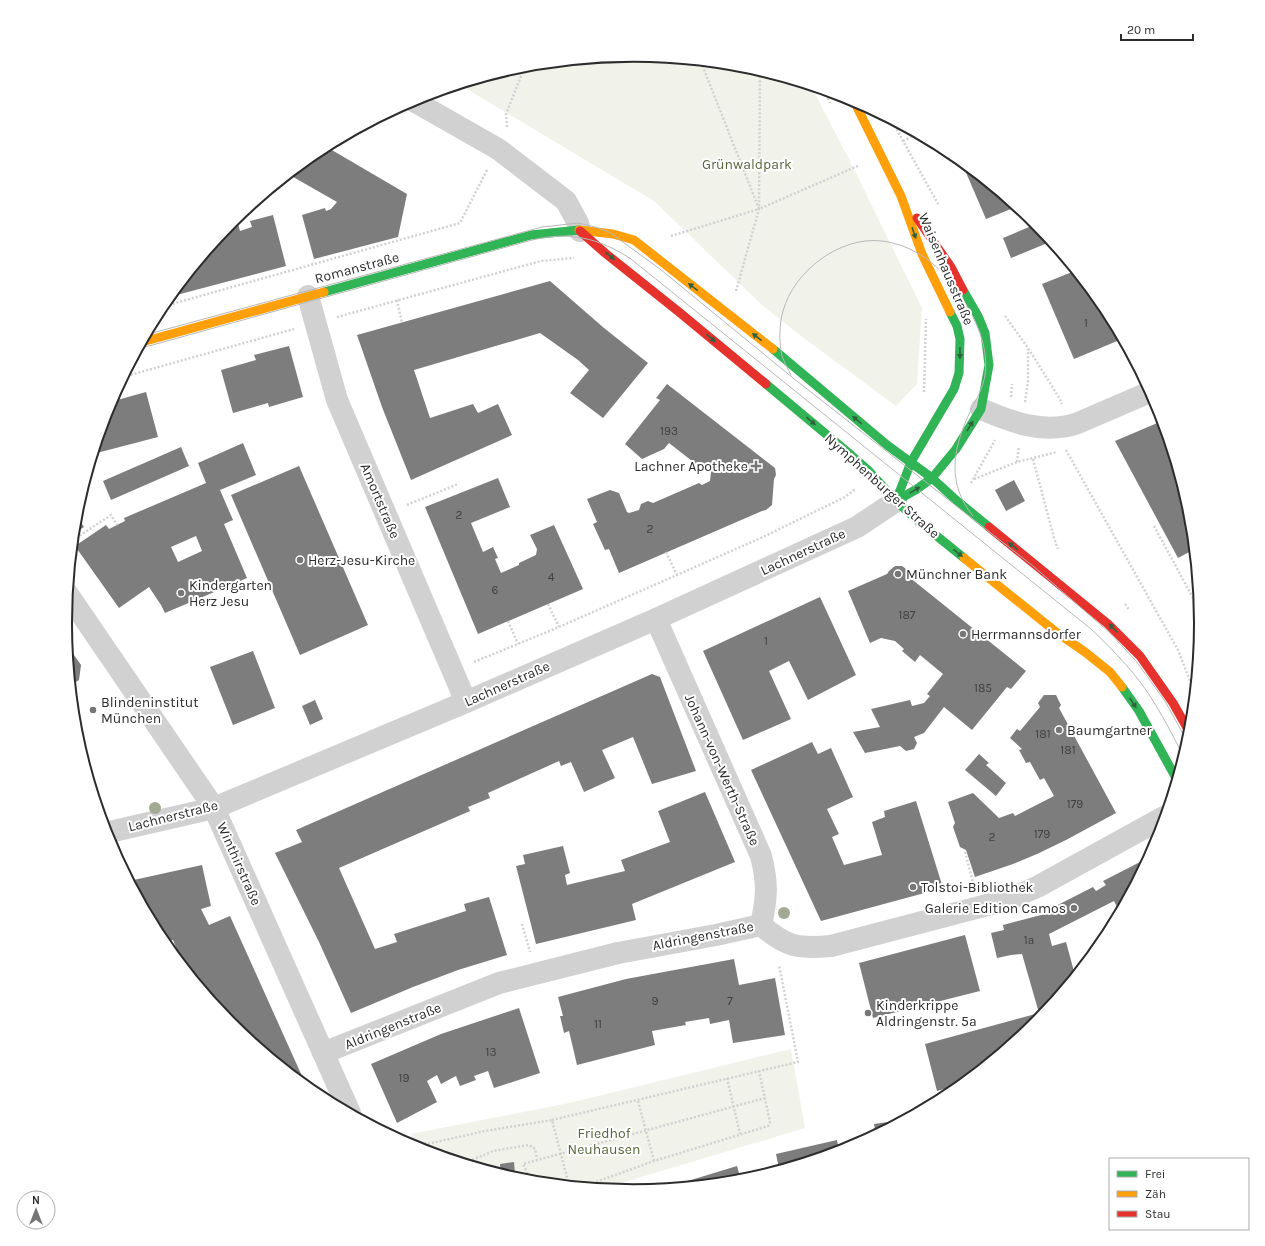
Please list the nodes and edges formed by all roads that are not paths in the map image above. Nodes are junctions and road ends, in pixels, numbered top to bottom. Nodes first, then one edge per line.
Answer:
1 (420, 104) edge
2 (859, 110) edge
3 (902, 196) junction
4 (580, 231) junction
5 (308, 296) junction
6 (148, 340) edge
7 (1145, 394) edge
8 (981, 409) junction
9 (911, 462) junction
10 (932, 478) junction
11 (896, 501) junction
12 (73, 601) edge
13 (656, 619) junction
14 (466, 702) junction
15 (1185, 723) edge
16 (1173, 772) edge
17 (214, 808) junction
18 (1157, 821) edge
19 (112, 831) edge
20 (767, 930) junction
21 (324, 1054) junction
22 (347, 1106) edge

1 - 4 street, Nymphenburger Straße
2 - 3 main road, Waisenhausstraße
3 - 8 main road, Waisenhausstraße
3 -> 9 main road, Waisenhausstraße
4 - 5 main road, Romanstraße
9 -> 4 main road
4 -> 11 main road, Nymphenburger Straße
5 - 6 main road, Romanstraße
5 - 14 street, Amortstraße
7 - 8 street
10 -> 8 main road, Waisenhausstraße
9 - 10 main road
9 - 11 main road, Waisenhausstraße
11 -> 10 main road, Waisenhausstraße
15 -> 10 main road
11 - 13 street, Lachnerstraße
11 -> 16 main road, Nymphenburger Straße
12 - 17 street, Winthirstraße
13 - 14 street, Lachnerstraße
13 - 20 street, Johann-von-Werth-Straße
14 - 17 street, Lachnerstraße
17 - 19 street, Lachnerstraße
17 - 21 street, Winthirstraße
18 - 20 street, Aldringenstraße
20 - 21 street, Aldringenstraße
21 - 22 street, Winthirstraße

